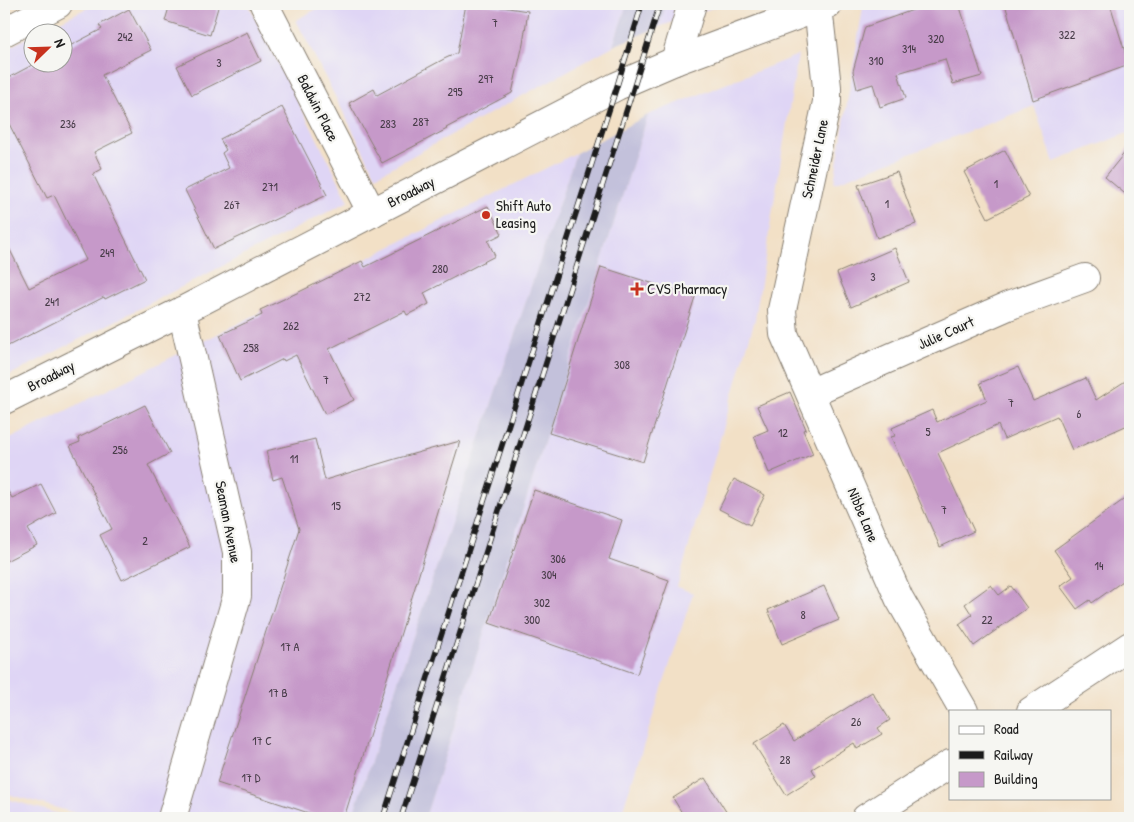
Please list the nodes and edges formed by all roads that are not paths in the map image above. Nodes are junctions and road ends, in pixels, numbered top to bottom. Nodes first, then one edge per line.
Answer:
1 (58, 4) edge
2 (264, 4) edge
3 (692, 4) edge
4 (823, 6) edge
5 (4, 32) edge
6 (675, 61) junction
7 (372, 213) junction
8 (1085, 278) dead end
9 (782, 310) joint
10 (182, 311) junction
11 (810, 393) junction
12 (4, 400) edge
13 (1130, 646) edge
14 (963, 710) edge
15 (1033, 710) edge
16 (949, 765) edge
17 (172, 818) edge
18 (866, 818) edge

1 - 5 street
2 - 7 street, Baldwin Place
3 - 6 street
4 - 6 street, Broadway
4 - 9 street, Schneider Lane
6 - 7 street, Broadway
7 - 10 street, Broadway
8 - 11 street, Julie Court
9 - 11 street, Nibbe Lane
10 - 12 street, Broadway
10 - 17 street, Seaman Avenue
11 - 14 street, Nibbe Lane
13 - 15 street
16 - 18 street

